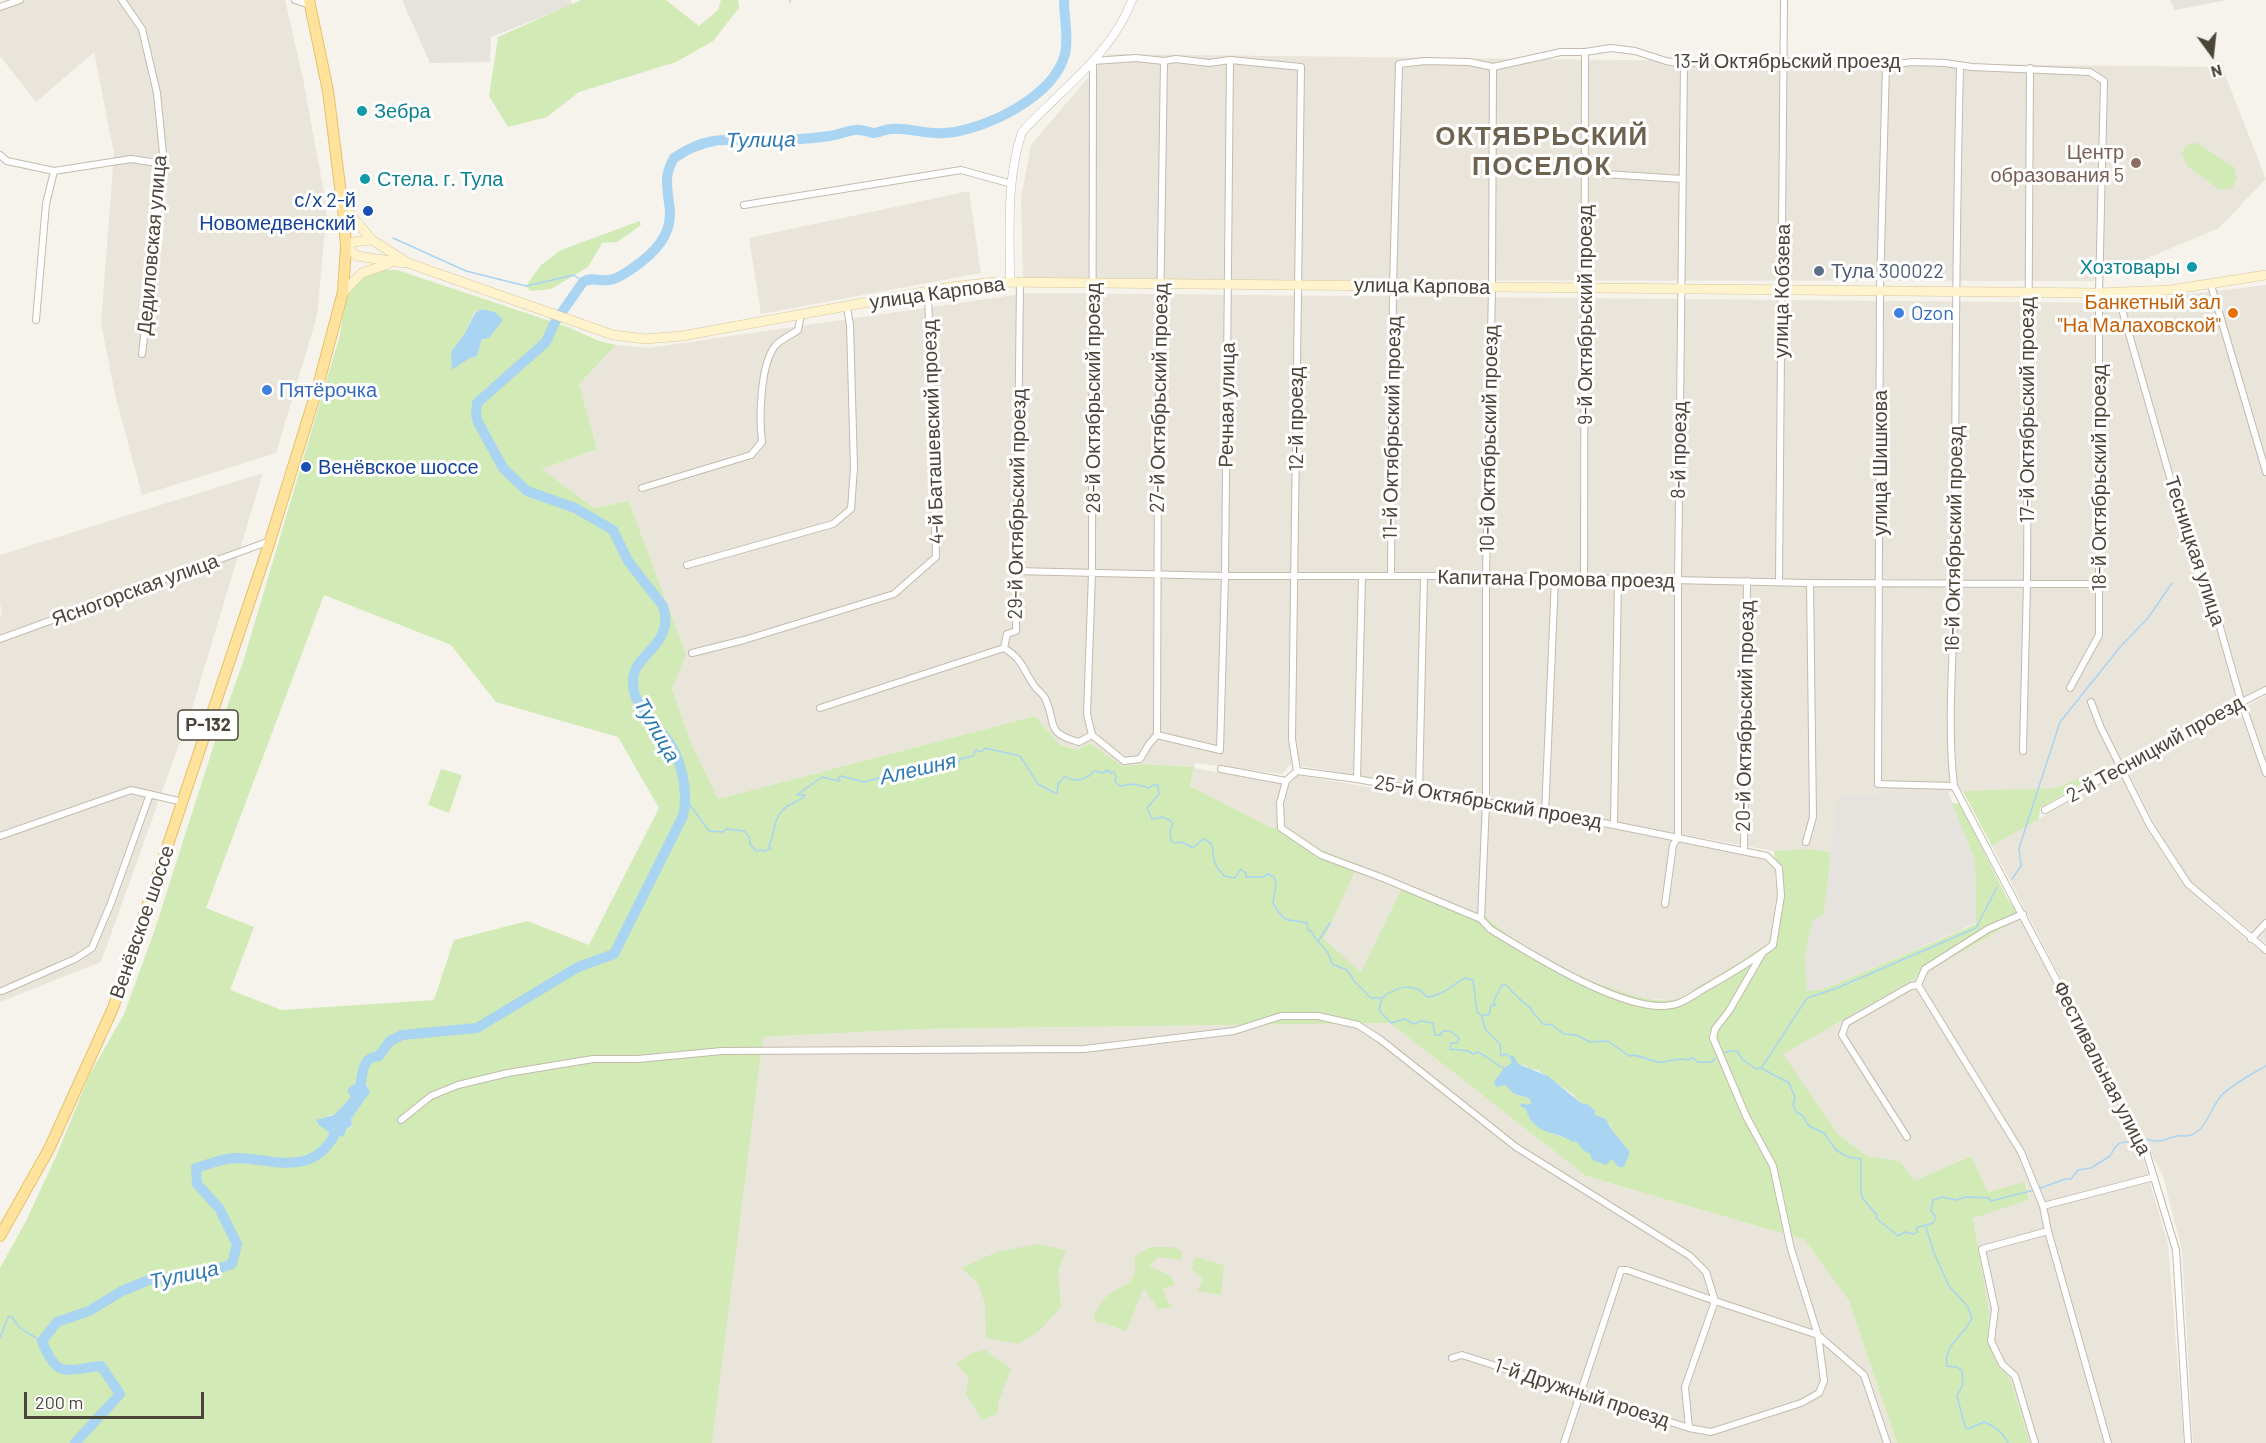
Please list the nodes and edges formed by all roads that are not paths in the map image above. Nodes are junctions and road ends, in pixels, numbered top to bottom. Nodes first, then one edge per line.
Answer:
1 (20, 0) edge
2 (122, 0) edge
3 (295, 0) edge
4 (1132, 0) edge
5 (1784, 0) edge
6 (310, 3) edge
7 (0, 7) edge
8 (1585, 52) junction
9 (1230, 60) junction
10 (1093, 61) junction
11 (1164, 61) junction
12 (1785, 61) junction
13 (1398, 64) joint
14 (1684, 64) junction
15 (1886, 65) junction
16 (1493, 67) junction
17 (1960, 67) junction
18 (2030, 68) junction
19 (2104, 81) joint
20 (0, 155) edge
21 (164, 164) junction
22 (54, 171) junction
23 (1605, 174) dead end
24 (1682, 179) junction
25 (1012, 184) junction
26 (340, 187) junction
27 (744, 205) dead end
28 (372, 240) junction
29 (346, 248) junction
30 (394, 263) junction
31 (408, 263) junction
32 (2266, 276) edge
33 (1015, 282) junction
34 (1093, 283) junction
35 (1160, 283) junction
36 (1228, 284) junction
37 (1297, 284) junction
38 (2211, 285) junction
39 (1393, 286) junction
40 (1492, 287) junction
41 (1586, 287) junction
42 (1681, 289) junction
43 (1782, 290) junction
44 (1880, 290) junction
45 (928, 291) junction
46 (343, 292) junction
47 (1955, 292) junction
48 (2028, 292) junction
49 (2099, 293) junction
50 (2121, 293) junction
51 (846, 307) junction
52 (801, 315) junction
53 (36, 320) dead end
54 (142, 354) dead end
55 (2266, 472) edge
56 (642, 488) dead end
57 (270, 542) junction
58 (687, 564) dead end
59 (1015, 571) junction
60 (1092, 573) junction
61 (1158, 575) junction
62 (1225, 576) junction
63 (1294, 576) junction
64 (1362, 576) junction
65 (1390, 576) junction
66 (1424, 576) junction
67 (1486, 576) junction
68 (1555, 578) junction
69 (1584, 578) junction
70 (1618, 579) junction
71 (1747, 581) junction
72 (1779, 581) junction
73 (1678, 582) junction
74 (1955, 582) junction
75 (1810, 583) junction
76 (1880, 583) junction
77 (2027, 583) junction
78 (2098, 584) junction
79 (0, 639) edge
80 (1004, 648) junction
81 (692, 653) dead end
82 (2070, 688) dead end
83 (2266, 690) edge
84 (2241, 701) junction
85 (2091, 702) dead end
86 (820, 708) dead end
87 (1092, 735) junction
88 (1157, 735) junction
89 (2023, 751) dead end
90 (2121, 767) junction
91 (1221, 769) dead end
92 (1297, 771) junction
93 (2266, 773) edge
94 (1357, 779) junction
95 (1286, 781) junction
96 (1954, 786) junction
97 (1419, 791) junction
98 (150, 794) junction
99 (184, 802) junction
100 (1486, 803) junction
101 (2045, 810) dead end
102 (1545, 814) junction
103 (1614, 825) junction
104 (0, 836) edge
105 (1678, 837) junction
106 (1806, 842) dead end
107 (1744, 851) junction
108 (1665, 904) dead end
109 (2023, 914) junction
110 (1481, 919) junction
111 (2266, 922) edge
112 (2251, 939) junction
113 (2266, 950) edge
114 (1763, 952) junction
115 (1918, 985) junction
116 (2, 991) dead end
117 (401, 1120) dead end
118 (1908, 1137) dead end
119 (2154, 1177) junction
120 (2043, 1206) junction
121 (2048, 1231) junction
122 (0, 1236) edge
123 (1715, 1301) junction
124 (1818, 1335) junction
125 (1452, 1358) dead end
126 (1582, 1392) junction
127 (1689, 1428) junction
128 (1563, 1443) edge
129 (1887, 1443) edge
130 (2035, 1443) edge
131 (2108, 1443) edge
132 (2188, 1443) edge

1 - 7 street
2 - 21 street, Дедиловская улица
3 - 6 street
4 - 10 street
5 - 12 street, улица Кобзева
6 - 26 main road, Венёвское шоссе / Р-132
8 - 14 street, 13-й Октябрьский проезд
8 - 16 street, 13-й Октябрьский проезд
8 - 41 street, 9-й Октябрьский проезд
9 - 11 street
9 - 36 street, Речная улица
9 - 37 street, 12-й проезд
10 - 11 street
10 - 25 street, 29-й Октябрьский проезд
10 - 34 street, 28-й Октябрьский проезд
11 - 35 street, 27-й Октябрьский проезд
12 - 14 street, 13-й Октябрьский проезд
12 - 15 street, 13-й Октябрьский проезд
12 - 43 street, улица Кобзева
13 - 16 street, 13-й Октябрьский проезд
13 - 39 street, 11-й Октябрьский проезд
14 - 24 street, 8-й проезд
15 - 17 street, 13-й Октябрьский проезд
15 - 44 street, улица Шишкова
16 - 40 street, 10-й Октябрьский проезд
17 - 18 street, 13-й Октябрьский проезд
17 - 47 street, 16-й Октябрьский проезд
18 - 19 street, 13-й Октябрьский проезд
18 - 48 street, 17-й Октябрьский проезд
19 - 49 street, 18-й Октябрьский проезд
20 - 22 street
21 - 22 street
21 - 54 street, Дедиловская улица
22 - 53 street
23 - 24 street
24 - 42 street, 8-й проезд
25 - 27 street
25 - 33 street, 29-й Октябрьский проезд
26 - 28 main road
26 - 29 main road, Венёвское шоссе / Р-132
28 - 29 main road
28 - 31 main road
29 - 30 main road
29 - 46 main road, Венёвское шоссе / Р-132
30 - 31 main road
30 - 46 main road
31 - 52 main road, улица Карпова
32 - 38 main road, улица Карпова
33 - 34 main road, улица Карпова
33 - 45 main road, улица Карпова
33 - 59 street, 29-й Октябрьский проезд
34 - 35 main road, улица Карпова
34 - 60 street, 28-й Октябрьский проезд
35 - 36 main road, улица Карпова
35 - 61 street, 27-й Октябрьский проезд
36 - 37 main road, улица Карпова
36 - 62 street, Речная улица
37 - 39 main road, улица Карпова
37 - 63 street, 12-й проезд
38 - 50 main road, улица Карпова
38 - 55 street
39 - 40 main road, улица Карпова
39 - 65 street, 11-й Октябрьский проезд
40 - 41 main road, улица Карпова
40 - 67 street, 10-й Октябрьский проезд
41 - 42 main road, улица Карпова
41 - 69 street, 9-й Октябрьский проезд
42 - 43 main road, улица Карпова
42 - 73 street, 8-й проезд
43 - 44 main road, улица Карпова
43 - 72 street, улица Кобзева
44 - 47 main road, улица Карпова
44 - 76 street, улица Шишкова
45 - 51 main road, улица Карпова
45 - 81 street, 4-й Баташевский проезд
46 - 57 main road, Венёвское шоссе / Р-132
47 - 48 main road, улица Карпова
47 - 74 street, 16-й Октябрьский проезд
48 - 49 main road, улица Карпова
48 - 77 street, 17-й Октябрьский проезд
49 - 50 main road, улица Карпова
49 - 78 street, 18-й Октябрьский проезд
50 - 84 street, Тесницкая улица
51 - 52 main road, улица Карпова
51 - 58 street
52 - 56 street
57 - 79 street, Ясногорская улица
57 - 99 main road, Венёвское шоссе / Р-132
59 - 60 street, Капитана Громова проезд
59 - 80 street, 29-й Октябрьский проезд
60 - 61 street, Капитана Громова проезд
60 - 87 street, 28-й Октябрьский проезд
61 - 62 street, Капитана Громова проезд
61 - 88 street, 27-й Октябрьский проезд
62 - 63 street, Капитана Громова проезд
62 - 88 street, Речная улица
63 - 64 street, Капитана Громова проезд
63 - 92 street, 12-й проезд
64 - 65 street, Капитана Громова проезд
64 - 94 street
65 - 66 street, Капитана Громова проезд
66 - 67 street, Капитана Громова проезд
66 - 97 street
67 - 68 street, Капитана Громова проезд
67 - 100 street, 10-й Октябрьский проезд
68 - 69 street, Капитана Громова проезд
68 - 102 street
69 - 70 street, Капитана Громова проезд
70 - 73 street, Капитана Громова проезд
70 - 103 street
71 - 72 street, Капитана Громова проезд
71 - 73 street, Капитана Громова проезд
71 - 107 street, 20-й Октябрьский проезд
72 - 75 street, Капитана Громова проезд
73 - 105 street, 8-й проезд
74 - 76 street, Капитана Громова проезд
74 - 77 street, Капитана Громова проезд
74 - 96 street, 16-й Октябрьский проезд
75 - 76 street, Капитана Громова проезд
75 - 106 street
76 - 96 street, улица Шишкова
77 - 78 street, Капитана Громова проезд
77 - 89 street, 17-й Октябрьский проезд
78 - 82 street, 18-й Октябрьский проезд
80 - 86 street
80 - 87 street, 29-й Октябрьский проезд
83 - 84 street, 2-й Тесницкий проезд
84 - 90 street, 2-й Тесницкий проезд
84 - 93 street, Тесницкая улица
85 - 90 street
87 - 88 street
90 - 101 street, 2-й Тесницкий проезд
90 - 112 street
91 - 95 street
92 - 94 street, 25-й Октябрьский проезд
92 - 95 street
94 - 97 street, 25-й Октябрьский проезд
95 - 110 street
96 - 109 street, Фестивальная улица
97 - 100 street, 25-й Октябрьский проезд
98 - 99 street
98 - 104 street
98 - 116 street
99 - 122 main road, Венёвское шоссе / Р-132
100 - 102 street, 25-й Октябрьский проезд
100 - 110 street, 10-й Октябрьский проезд
102 - 103 street, 25-й Октябрьский проезд
103 - 105 street, 25-й Октябрьский проезд
105 - 107 street, 25-й Октябрьский проезд
105 - 108 street
107 - 114 street, 25-й Октябрьский проезд
109 - 115 street
109 - 119 street, Фестивальная улица
110 - 114 street
111 - 112 street
112 - 113 street
114 - 124 street
115 - 118 street
115 - 120 street
117 - 123 street
119 - 120 street
119 - 132 street, Фестивальная улица
120 - 121 street
121 - 130 street
121 - 131 street
123 - 124 street
123 - 126 street
123 - 127 street, 1-й Дружный проезд
124 - 127 street
124 - 129 street
125 - 126 street, 1-й Дружный проезд
126 - 127 street, 1-й Дружный проезд
126 - 128 street

